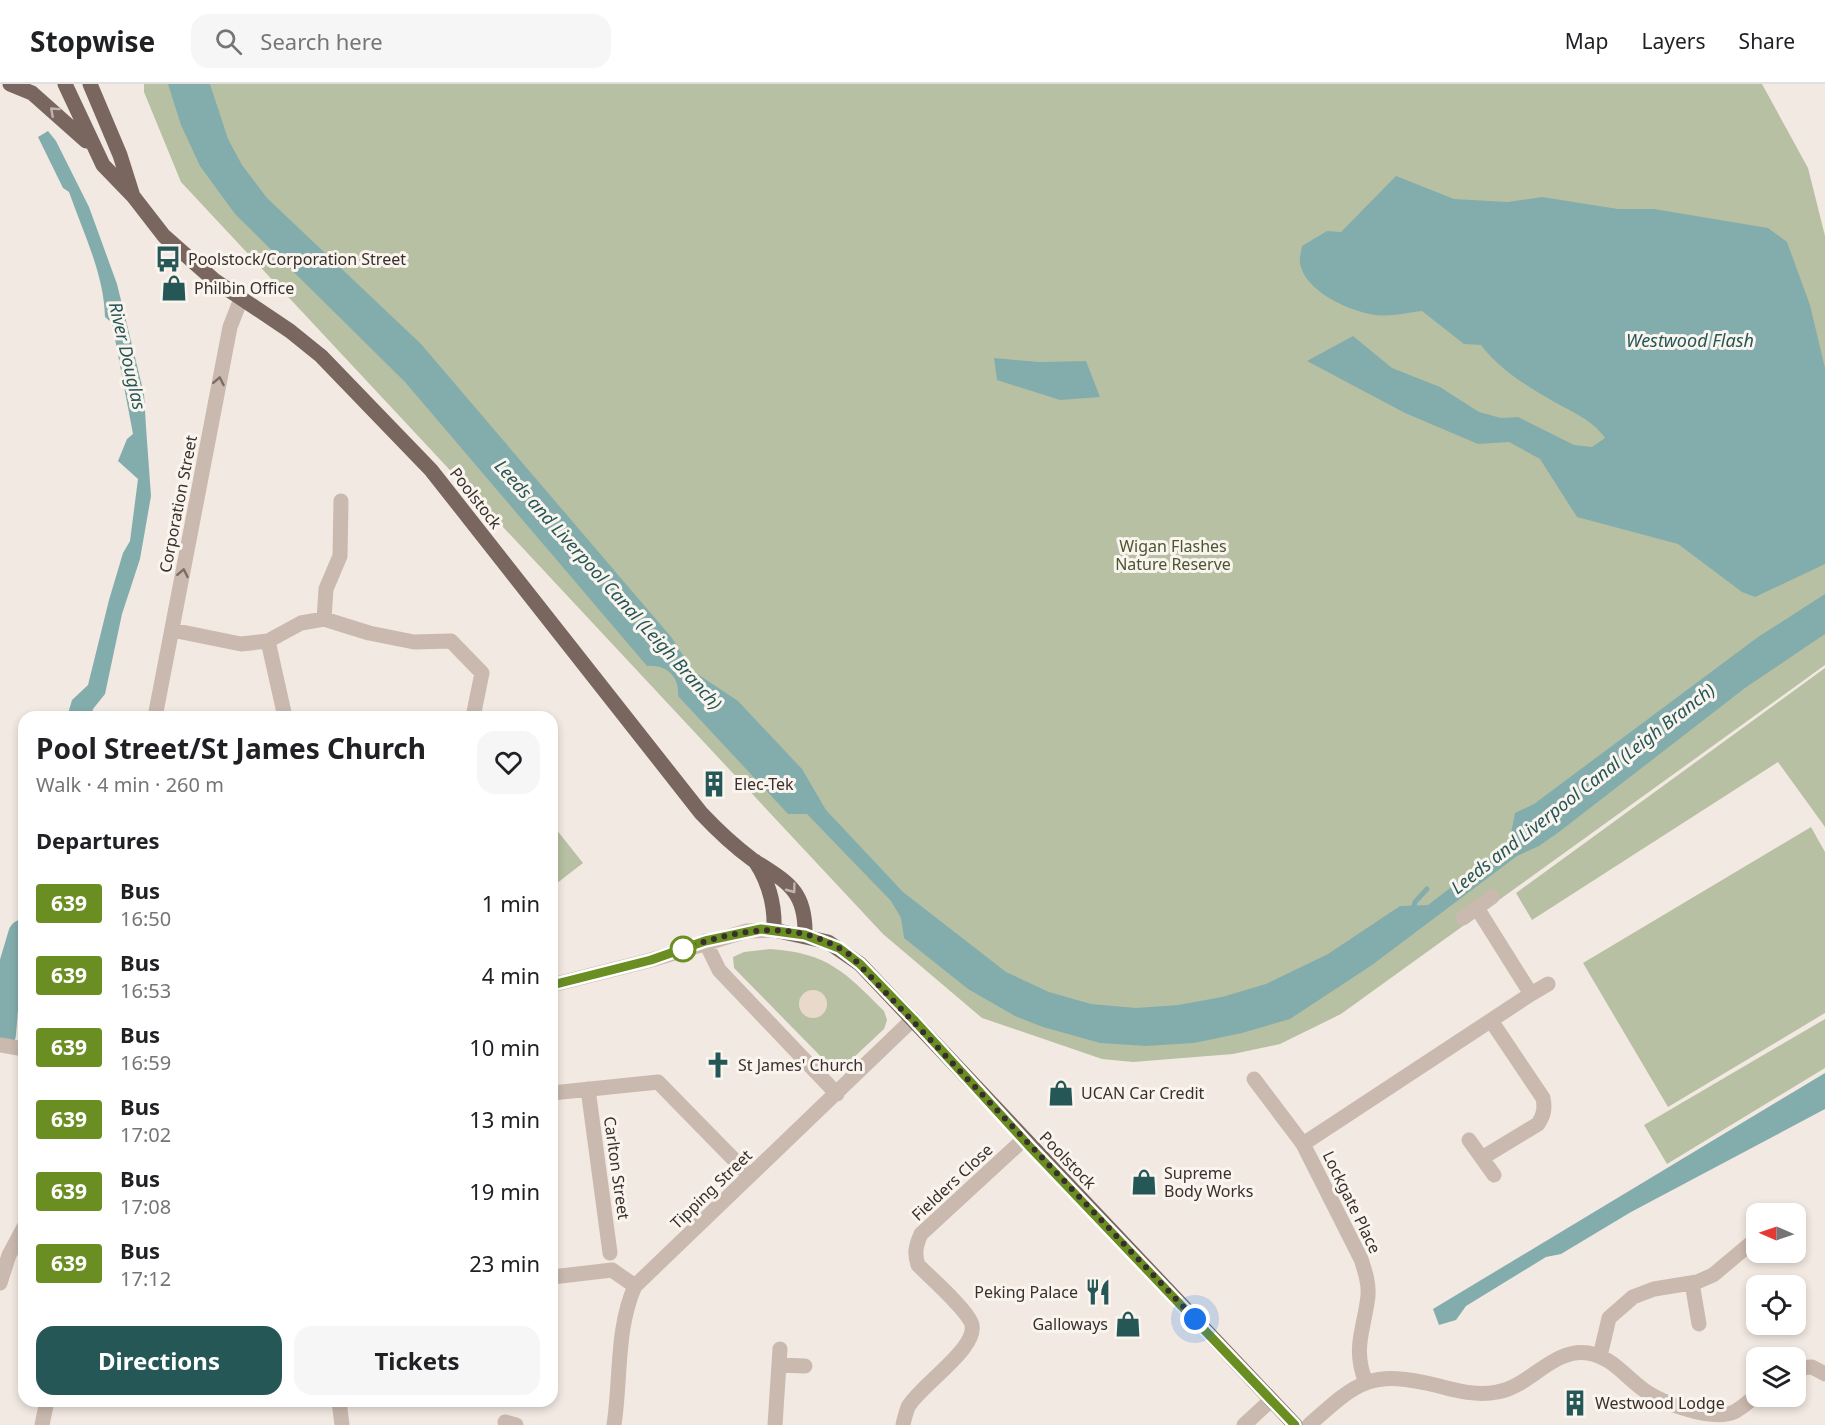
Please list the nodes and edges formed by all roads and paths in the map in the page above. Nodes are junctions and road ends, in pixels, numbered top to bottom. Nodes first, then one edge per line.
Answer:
1 (10, 84) edge
2 (65, 84) edge
3 (94, 89) edge
4 (93, 147) junction
5 (133, 196) junction
6 (241, 299) junction
7 (341, 501) dead end
8 (324, 619) junction
9 (172, 630) junction
10 (268, 641) junction
11 (156, 711) edge
12 (284, 711) edge
13 (474, 711) edge
14 (754, 860) junction
15 (1492, 897) dead end
16 (1477, 908) junction
17 (1463, 918) dead end
18 (774, 930) junction
19 (805, 935) junction
20 (705, 941) junction
21 (558, 983) edge
22 (1548, 984) dead end
23 (1531, 994) junction
24 (913, 1019) junction
25 (1492, 1022) junction
26 (2, 1045) edge
27 (18, 1048) edge
28 (1254, 1079) dead end
29 (588, 1089) junction
30 (558, 1092) edge
31 (837, 1094) junction
32 (1023, 1140) junction
33 (1469, 1140) dead end
34 (1303, 1144) junction
35 (1482, 1158) junction
36 (1494, 1175) dead end
37 (750, 1176) junction
38 (18, 1238) edge
39 (1746, 1250) edge
40 (610, 1253) dead end
41 (558, 1276) edge
42 (0, 1283) edge
43 (1692, 1283) junction
44 (635, 1286) junction
45 (1699, 1324) dead end
46 (780, 1349) dead end
47 (1600, 1356) junction
48 (779, 1365) junction
49 (805, 1366) dead end
50 (1806, 1367) edge
51 (1825, 1374) edge
52 (1366, 1383) junction
53 (1271, 1400) junction
54 (1746, 1403) edge
55 (46, 1407) edge
56 (340, 1407) edge
57 (42, 1425) edge
58 (342, 1425) edge
59 (614, 1425) edge
60 (775, 1425) edge
61 (903, 1425) edge
62 (1244, 1425) edge
63 (1295, 1425) edge
64 (1309, 1425) edge

4 -> 1 main road
2 - 4 main road, Poolstock
3 - 5 main road, Poolstock
4 - 5 main road, Poolstock
5 - 6 main road, Poolstock
9 -> 6 street, Corporation Street
6 - 14 main road, Poolstock
7 - 8 street
8 - 10 street
8 - 13 street
9 - 10 street
9 - 11 street, Corporation Street
10 - 12 street
14 - 18 main road, Poolstock
14 -> 19 main road, Poolstock
15 - 16 street
16 - 17 street
16 - 23 street
18 - 19 main road, Poolstock
18 - 20 street
19 - 24 main road, Poolstock
20 - 21 street
20 - 31 street
22 - 23 street, Lockgate Place
23 - 25 street, Lockgate Place
24 - 31 street, Tipping Street
24 - 32 main road, Poolstock
25 - 34 street, Lockgate Place
25 - 35 street
26 - 27 street
28 - 34 street, Lockgate Place
29 - 30 street
29 - 37 street
29 - 40 street, Carlton Street
31 - 37 street, Tipping Street
32 - 53 main road, Poolstock
32 - 61 street, Fielders Close
33 - 35 street
34 - 52 street, Lockgate Place
35 - 36 street
37 - 44 street, Tipping Street
38 - 42 street
39 - 43 street
41 - 44 street
43 - 45 street
43 - 47 street
44 - 59 street, Tipping Street
46 - 48 street
47 - 52 street
47 - 54 street
48 - 49 street
48 - 60 street
50 - 51 street
52 - 64 street
53 - 62 street
53 - 63 main road, Poolstock
55 - 57 street
56 - 58 street

